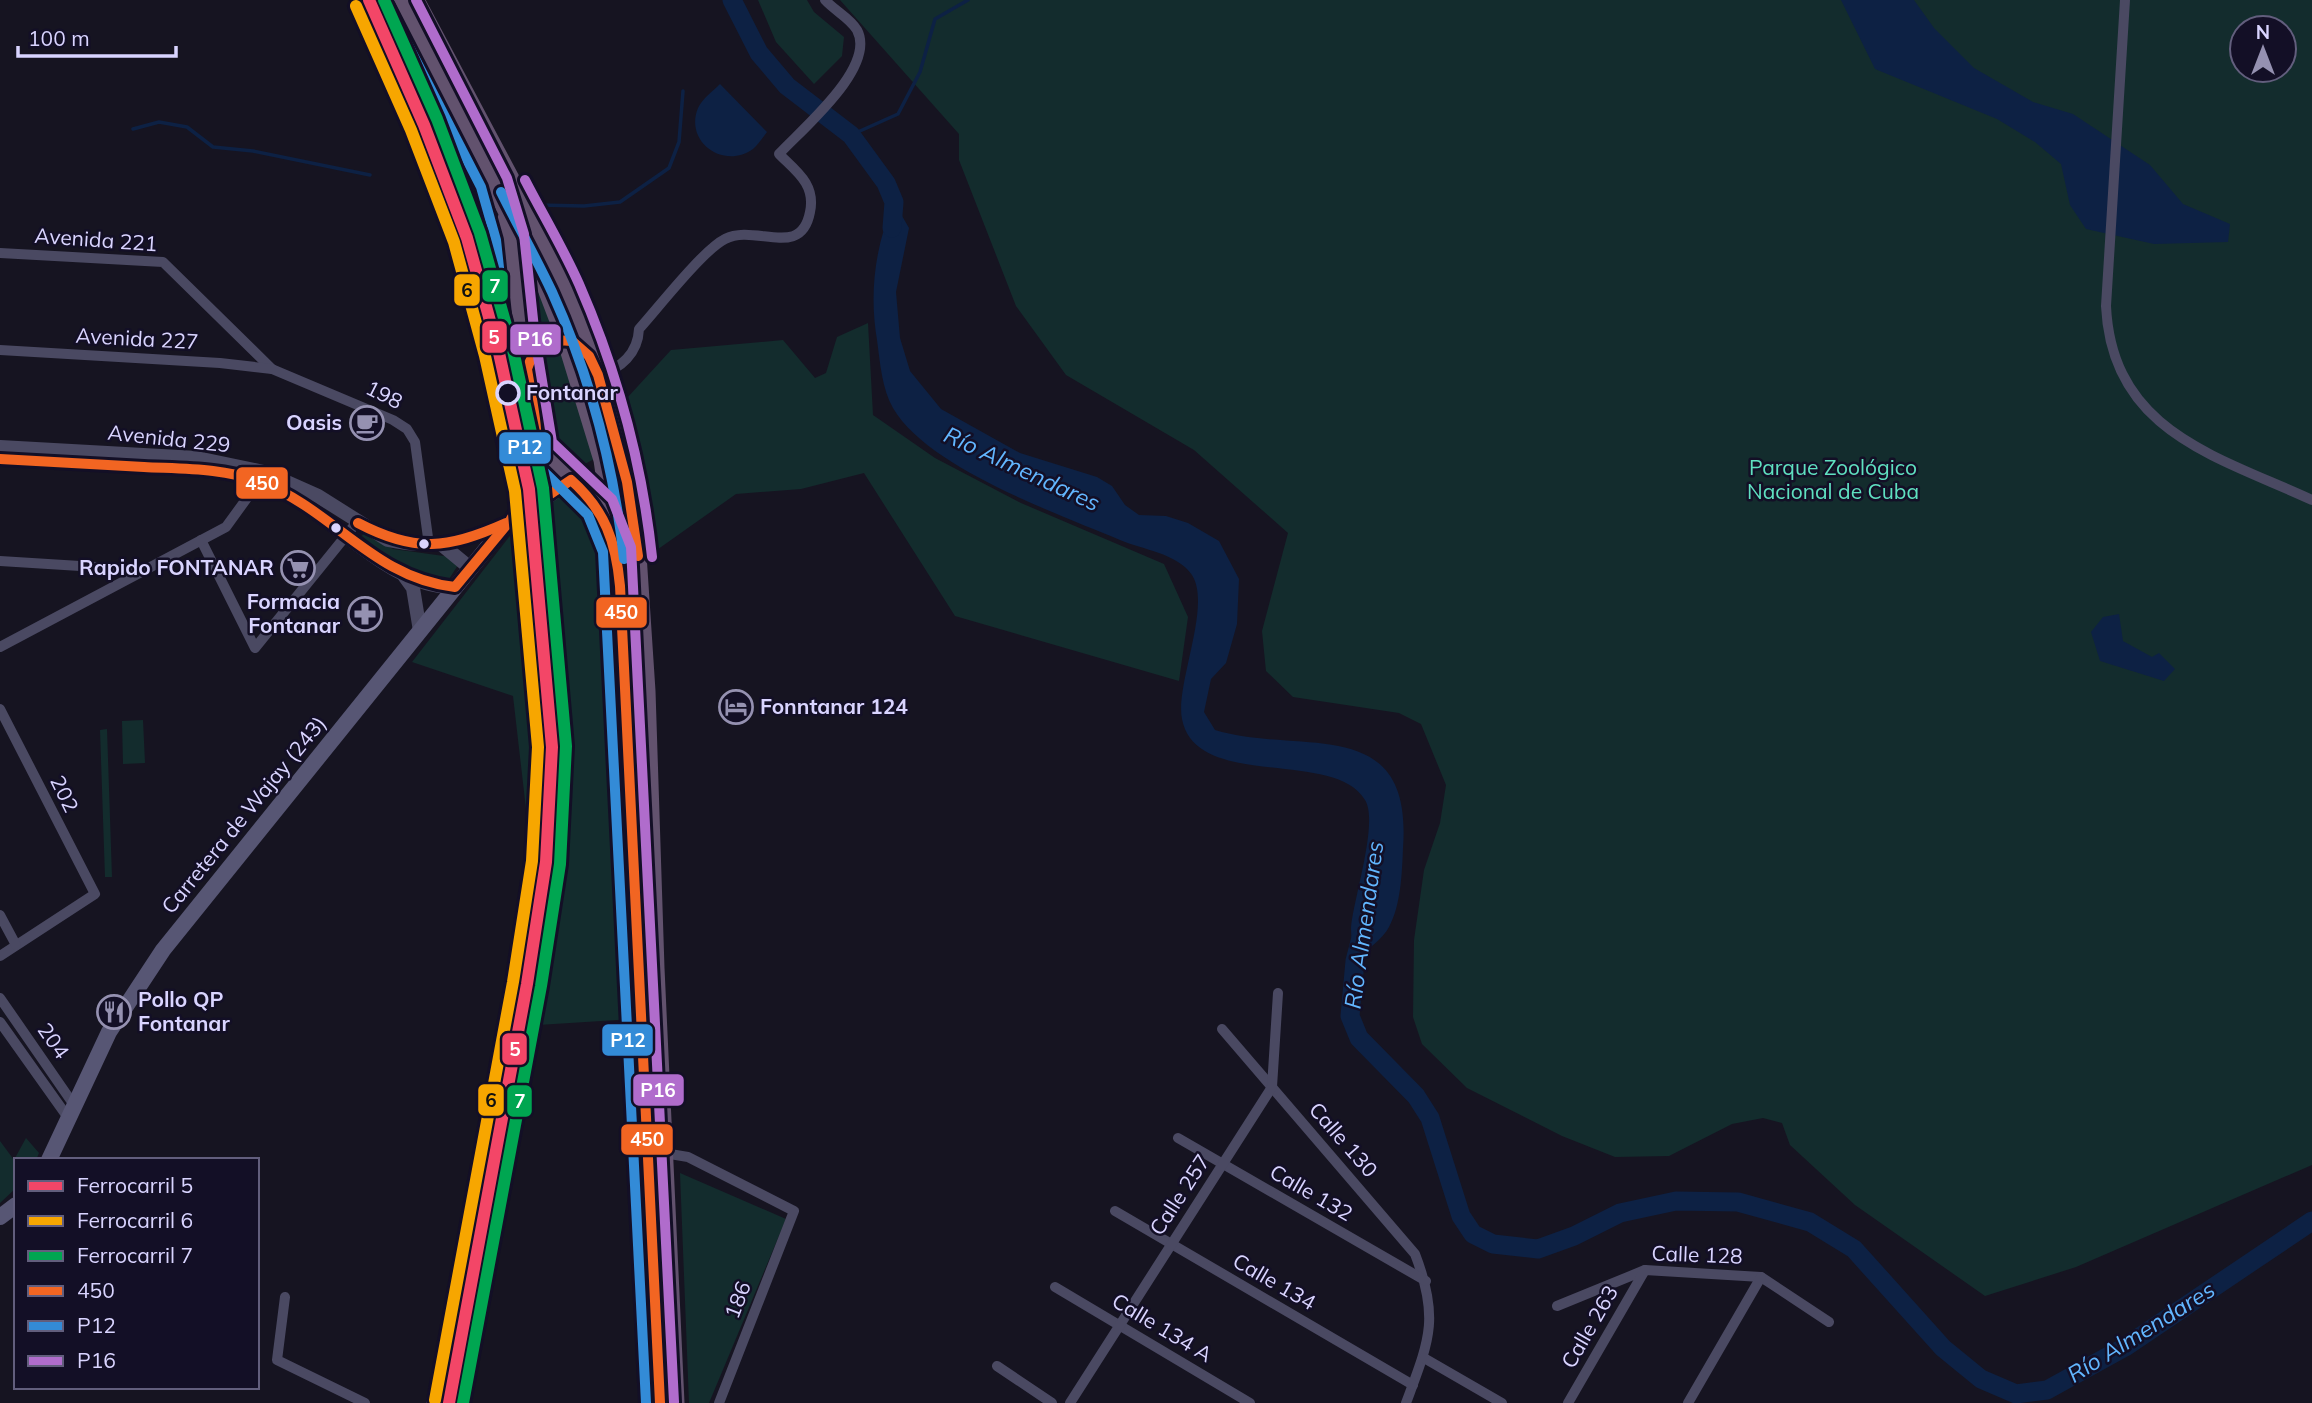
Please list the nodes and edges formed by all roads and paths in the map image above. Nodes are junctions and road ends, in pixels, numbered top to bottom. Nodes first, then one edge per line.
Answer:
1 (400, 0) edge
2 (415, 0) edge
3 (825, 0) edge
4 (2125, 0) edge
5 (494, 182) junction
6 (0, 253) edge
7 (566, 340) junction
8 (0, 350) edge
9 (272, 369) junction
10 (527, 369) junction
11 (596, 369) junction
12 (615, 437) junction
13 (0, 447) edge
14 (539, 449) junction
15 (0, 459) edge
16 (603, 460) junction
17 (263, 477) junction
18 (571, 480) junction
19 (2312, 500) edge
20 (356, 522) junction
21 (509, 522) junction
22 (347, 534) junction
23 (201, 540) junction
24 (435, 545) junction
25 (617, 549) junction
26 (0, 561) edge
27 (470, 568) junction
28 (144, 570) junction
29 (405, 577) junction
30 (455, 587) junction
31 (420, 631) junction
32 (0, 647) edge
33 (0, 709) edge
34 (0, 915) edge
35 (16, 945) junction
36 (0, 956) edge
37 (1278, 993) dead end
38 (0, 998) edge
39 (0, 1022) edge
40 (1222, 1029) dead end
41 (1272, 1087) junction
42 (71, 1112) junction
43 (1178, 1138) dead end
44 (664, 1153) junction
45 (50, 1158) edge
46 (1223, 1164) junction
47 (1115, 1211) dead end
48 (1172, 1244) junction
49 (1645, 1270) junction
50 (1761, 1277) junction
51 (1426, 1281) junction
52 (1055, 1286) dead end
53 (285, 1297) dead end
54 (1556, 1306) dead end
55 (1829, 1322) dead end
56 (1121, 1325) junction
57 (442, 1345) dead end
58 (1424, 1358) junction
59 (997, 1366) dead end
60 (1413, 1385) junction
61 (365, 1403) edge
62 (431, 1403) edge
63 (660, 1403) edge
64 (675, 1403) edge
65 (719, 1403) edge
66 (1052, 1403) edge
67 (1070, 1403) edge
68 (1250, 1403) edge
69 (1406, 1403) edge
70 (1502, 1403) edge
71 (1568, 1403) edge
72 (1688, 1403) edge

1 - 5 highway
2 - 11 highway
3 - 11 street
4 - 19 street
5 - 7 highway
5 - 10 highway
6 - 9 street, Avenida 221
7 - 10 highway
7 - 11 highway
7 - 16 highway
8 - 9 street, Avenida 227
9 - 24 street, 198
10 - 14 highway
11 - 12 highway
12 - 16 highway
12 - 44 highway
13 - 17 street, Avenida 229
14 - 18 highway
14 - 21 main road, Carretera de Wajay (243)
15 - 17 street, Avenida 229
16 - 18 highway
16 - 25 highway
17 - 20 street, Avenida 229
17 - 22 street, Avenida 229
17 - 23 street
18 - 21 main road, Carretera de Wajay (243)
18 - 25 highway
20 - 22 street
20 - 24 street, Avenida 229
21 - 24 street, Avenida 229
21 - 27 main road, Carretera de Wajay (243)
22 - 23 street
22 - 29 street, Avenida 229
23 - 28 street
24 - 27 street
25 - 63 highway
26 - 28 street
27 - 30 main road, Carretera de Wajay (243)
28 - 32 street
29 - 30 street, Avenida 229
29 - 31 street
30 - 31 main road, Carretera de Wajay (243)
31 - 42 main road, Carretera de Wajay (243)
33 - 35 street, 202
34 - 35 street
35 - 36 street
37 - 41 street, Calle 257
38 - 42 street, 204
39 - 42 street, 204
40 - 41 street, Calle 130
41 - 46 street, Calle 257
41 - 51 street, Calle 130
42 - 45 main road, Carretera de Wajay (243)
43 - 46 street, Calle 132
44 - 64 highway
44 - 65 street, 186
46 - 48 street, Calle 257
46 - 51 street, Calle 132
47 - 48 street, Calle 134
48 - 56 street, Calle 257
48 - 60 street, Calle 134
49 - 50 street, Calle 128
49 - 54 street, Calle 128
49 - 71 street, Calle 263
50 - 55 street, Calle 128
50 - 72 street
51 - 58 street, Calle 130
52 - 56 street, Calle 134 A
53 - 61 street
56 - 67 street, Calle 257
56 - 68 street, Calle 134 A
57 - 62 street
58 - 60 street, Calle 130
58 - 70 street
59 - 66 street
60 - 69 street, Calle 130

